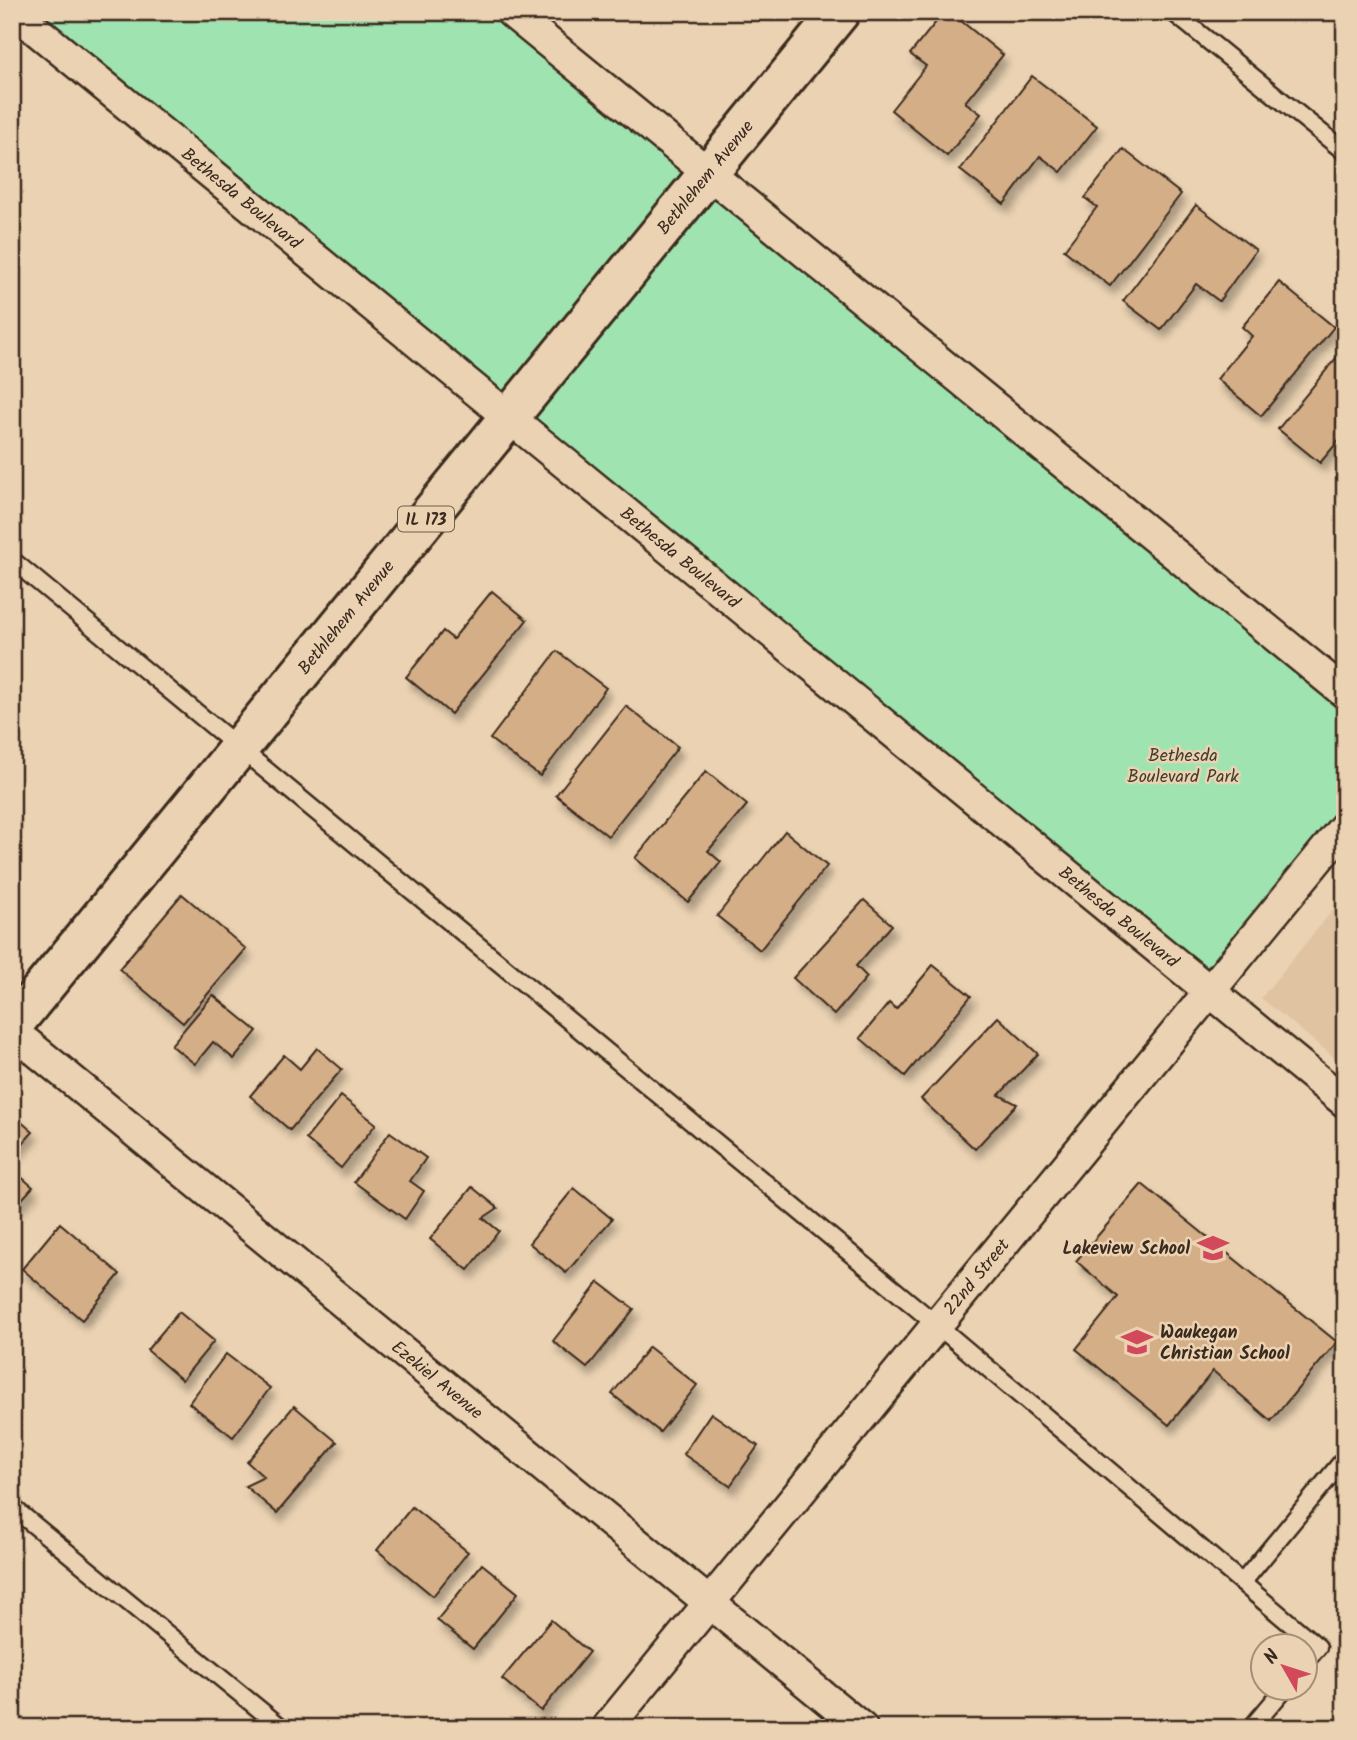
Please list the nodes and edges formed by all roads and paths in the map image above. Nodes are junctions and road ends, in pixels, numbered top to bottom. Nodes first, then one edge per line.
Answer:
1 (14, 12) edge
2 (511, 12) edge
3 (840, 12) edge
4 (1173, 12) edge
5 (1345, 152) edge
6 (709, 174) junction
7 (510, 417) junction
8 (12, 560) edge
9 (1345, 693) edge
10 (240, 748) junction
11 (1345, 826) edge
12 (1209, 991) junction
13 (12, 1026) edge
14 (12, 1031) edge
15 (1345, 1102) edge
16 (937, 1325) junction
17 (1345, 1458) edge
18 (12, 1507) edge
19 (1242, 1583) junction
20 (710, 1603) junction
21 (1300, 1632) edge
22 (1272, 1702) edge
23 (282, 1728) edge
24 (607, 1728) edge
25 (862, 1728) edge
26 (1251, 1728) edge

1 - 7 street, Bethesda Boulevard
2 - 6 street
3 - 6 main road, Bethlehem Avenue / IL 173
4 - 5 lane
6 - 7 main road, Bethlehem Avenue / IL 173
6 - 9 street
7 - 10 main road, Bethlehem Avenue / IL 173
7 - 12 street, Bethesda Boulevard
8 - 10 lane
10 - 13 main road, Bethlehem Avenue / IL 173
10 - 16 lane
11 - 12 street, 22nd Street
12 - 15 street, Bethesda Boulevard
12 - 16 street, 22nd Street
14 - 20 street, Ezekiel Avenue
16 - 19 lane
16 - 20 street, 22nd Street
17 - 19 lane
18 - 23 lane
19 - 21 lane
20 - 24 street, 22nd Street
20 - 25 street, Ezekiel Avenue
22 - 26 lane

